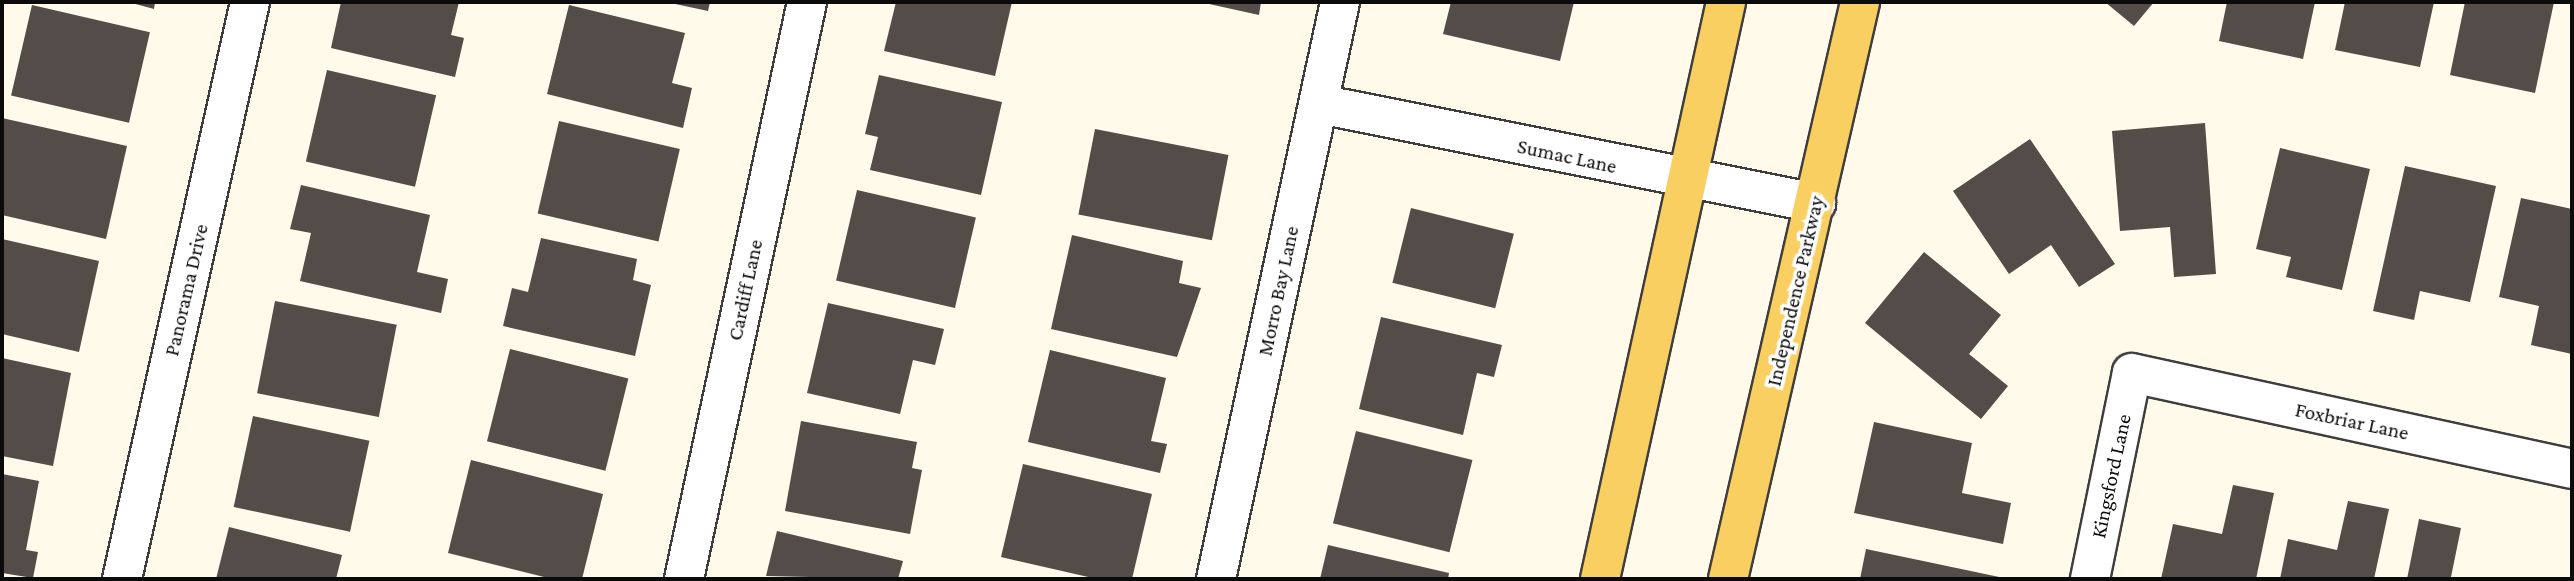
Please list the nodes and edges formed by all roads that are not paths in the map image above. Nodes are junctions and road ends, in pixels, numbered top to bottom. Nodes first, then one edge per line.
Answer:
1 (250, 2) edge
2 (807, 2) edge
3 (1340, 2) edge
4 (1726, 2) edge
5 (1860, 2) edge
6 (1319, 104) junction
7 (1687, 182) junction
8 (1816, 203) junction
9 (2132, 373) joint
10 (2572, 469) edge
11 (122, 579) edge
12 (684, 579) edge
13 (1216, 579) edge
14 (1600, 579) edge
15 (1728, 579) edge
16 (2090, 579) edge

1 - 11 street, Panorama Drive
2 - 12 street, Cardiff Lane
3 - 6 street, Morro Bay Lane
4 - 7 main road
5 - 8 main road, Independence Parkway
6 - 7 street, Sumac Lane
6 - 13 street, Morro Bay Lane
7 - 8 street, Sumac Lane
7 - 14 main road
8 - 15 main road, Independence Parkway
9 - 10 street, Foxbriar Lane
9 - 16 street, Kingsford Lane

